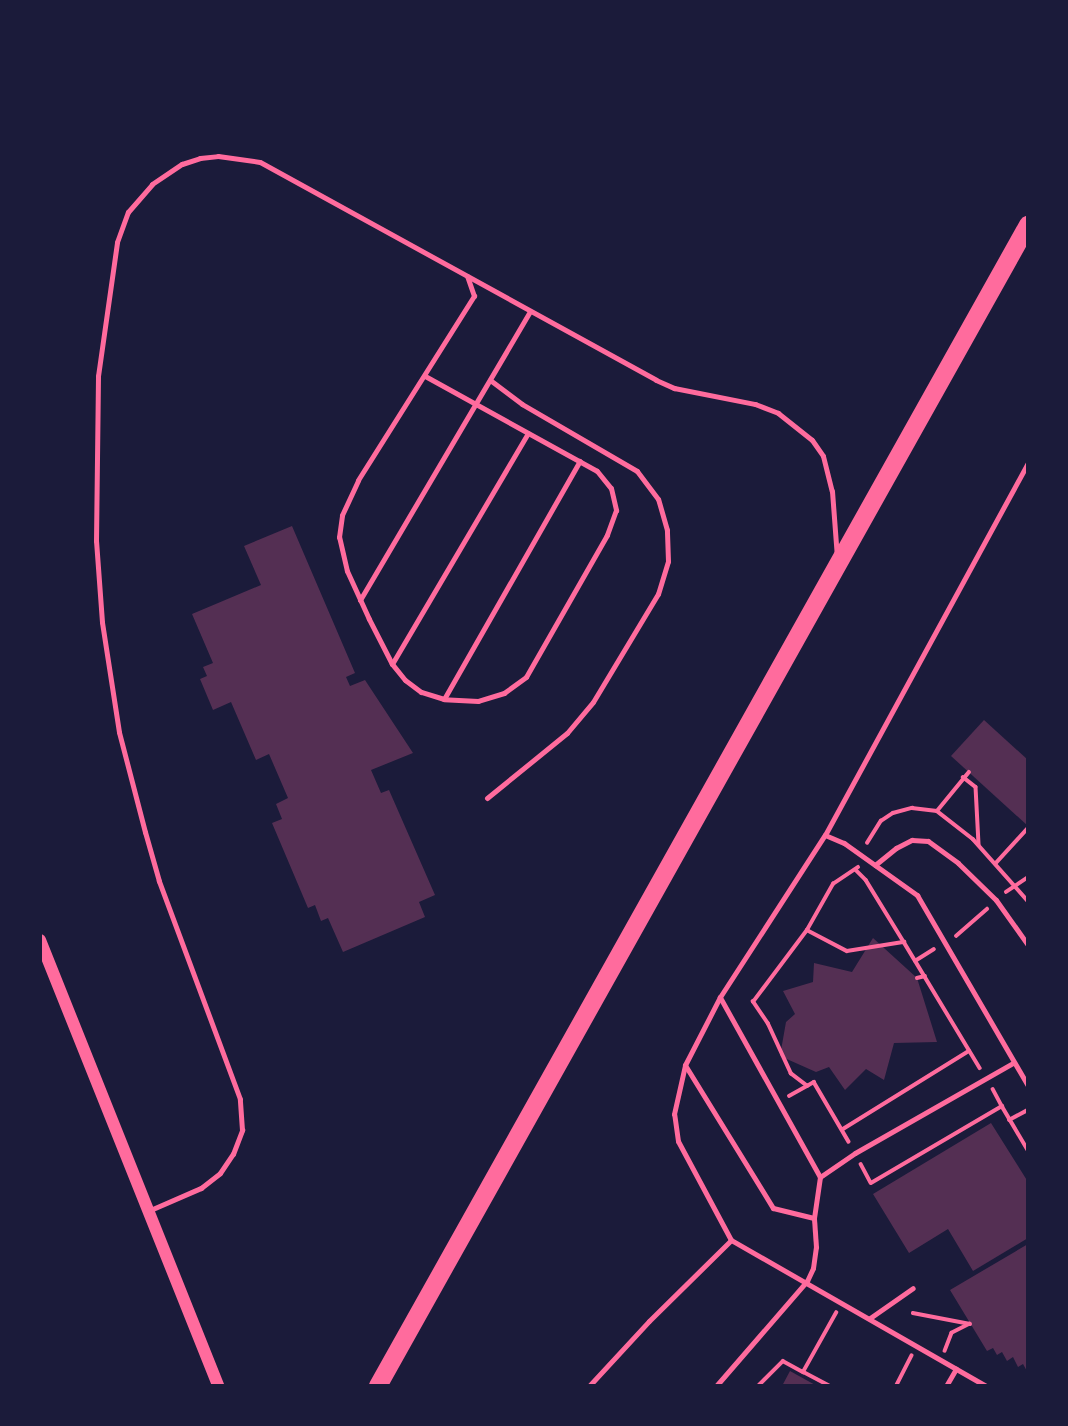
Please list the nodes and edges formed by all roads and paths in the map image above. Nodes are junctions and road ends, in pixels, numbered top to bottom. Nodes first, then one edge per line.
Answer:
1 (1028, 225) edge
2 (467, 276) junction
3 (530, 310) junction
4 (425, 376) junction
5 (490, 380) junction
6 (476, 404) junction
7 (528, 433) junction
8 (580, 461) junction
9 (1028, 463) edge
10 (837, 566) junction
11 (360, 600) junction
12 (392, 664) junction
13 (444, 699) junction
14 (969, 772) dead end
15 (963, 778) junction
16 (487, 798) dead end
17 (937, 811) dead end
18 (1028, 828) edge
19 (825, 835) junction
20 (979, 845) dead end
21 (996, 863) dead end
22 (875, 865) junction
23 (856, 870) dead end
24 (1028, 877) edge
25 (996, 900) junction
26 (807, 930) dead end
27 (40, 940) edge
28 (904, 942) junction
29 (944, 943) junction
30 (1028, 945) edge
31 (915, 961) junction
32 (925, 976) junction
33 (917, 978) dead end
34 (720, 997) junction
35 (753, 1002) dead end
36 (969, 1051) junction
37 (1013, 1063) junction
38 (685, 1065) junction
39 (987, 1080) junction
40 (1028, 1086) edge
41 (778, 1101) junction
42 (1002, 1106) dead end
43 (1028, 1111) edge
44 (1009, 1120) dead end
45 (843, 1129) dead end
46 (820, 1177) junction
47 (148, 1211) junction
48 (814, 1218) junction
49 (731, 1240) junction
50 (807, 1281) junction
51 (913, 1288) dead end
52 (842, 1302) junction
53 (913, 1313) dead end
54 (870, 1318) junction
55 (917, 1345) junction
56 (942, 1360) junction
57 (956, 1368) junction
58 (803, 1372) junction
59 (218, 1386) edge
60 (378, 1386) edge
61 (589, 1386) edge
62 (716, 1386) edge
63 (758, 1386) edge
64 (829, 1386) edge
65 (896, 1386) edge
66 (946, 1386) edge
67 (986, 1386) edge

1 - 10 main road
2 - 3 lane
2 - 4 lane
2 - 47 lane
3 - 5 lane
3 - 10 lane
4 - 6 lane
4 - 11 lane
5 - 6 lane
5 - 16 lane
6 - 7 lane
6 - 11 lane
7 - 8 lane
7 - 12 lane
8 - 13 lane
8 - 13 lane
9 - 19 lane
10 - 60 main road
11 - 12 lane
12 - 13 lane
14 - 15 path
15 - 17 path
15 - 20 path
18 - 21 path
19 - 22 lane
19 - 34 lane
22 - 25 lane
22 - 29 lane
23 - 28 path
24 - 25 path
25 - 29 path
25 - 30 lane
26 - 28 path
27 - 47 street
28 - 31 path
29 - 31 path
29 - 37 lane
31 - 32 path
32 - 33 path
32 - 36 path
34 - 38 lane
34 - 41 lane
35 - 41 path
36 - 39 path
36 - 45 path
37 - 39 lane
37 - 40 lane
38 - 48 lane
38 - 49 lane
39 - 42 path
39 - 46 lane
41 - 46 lane
43 - 44 path
46 - 48 lane
47 - 59 street
48 - 50 lane
49 - 50 lane
49 - 61 lane
50 - 52 lane
50 - 62 lane
51 - 54 lane
52 - 54 lane
52 - 58 path
53 - 56 path
54 - 55 lane
55 - 56 lane
55 - 65 path
56 - 57 lane
57 - 66 lane
57 - 67 lane
58 - 63 path
58 - 64 path

